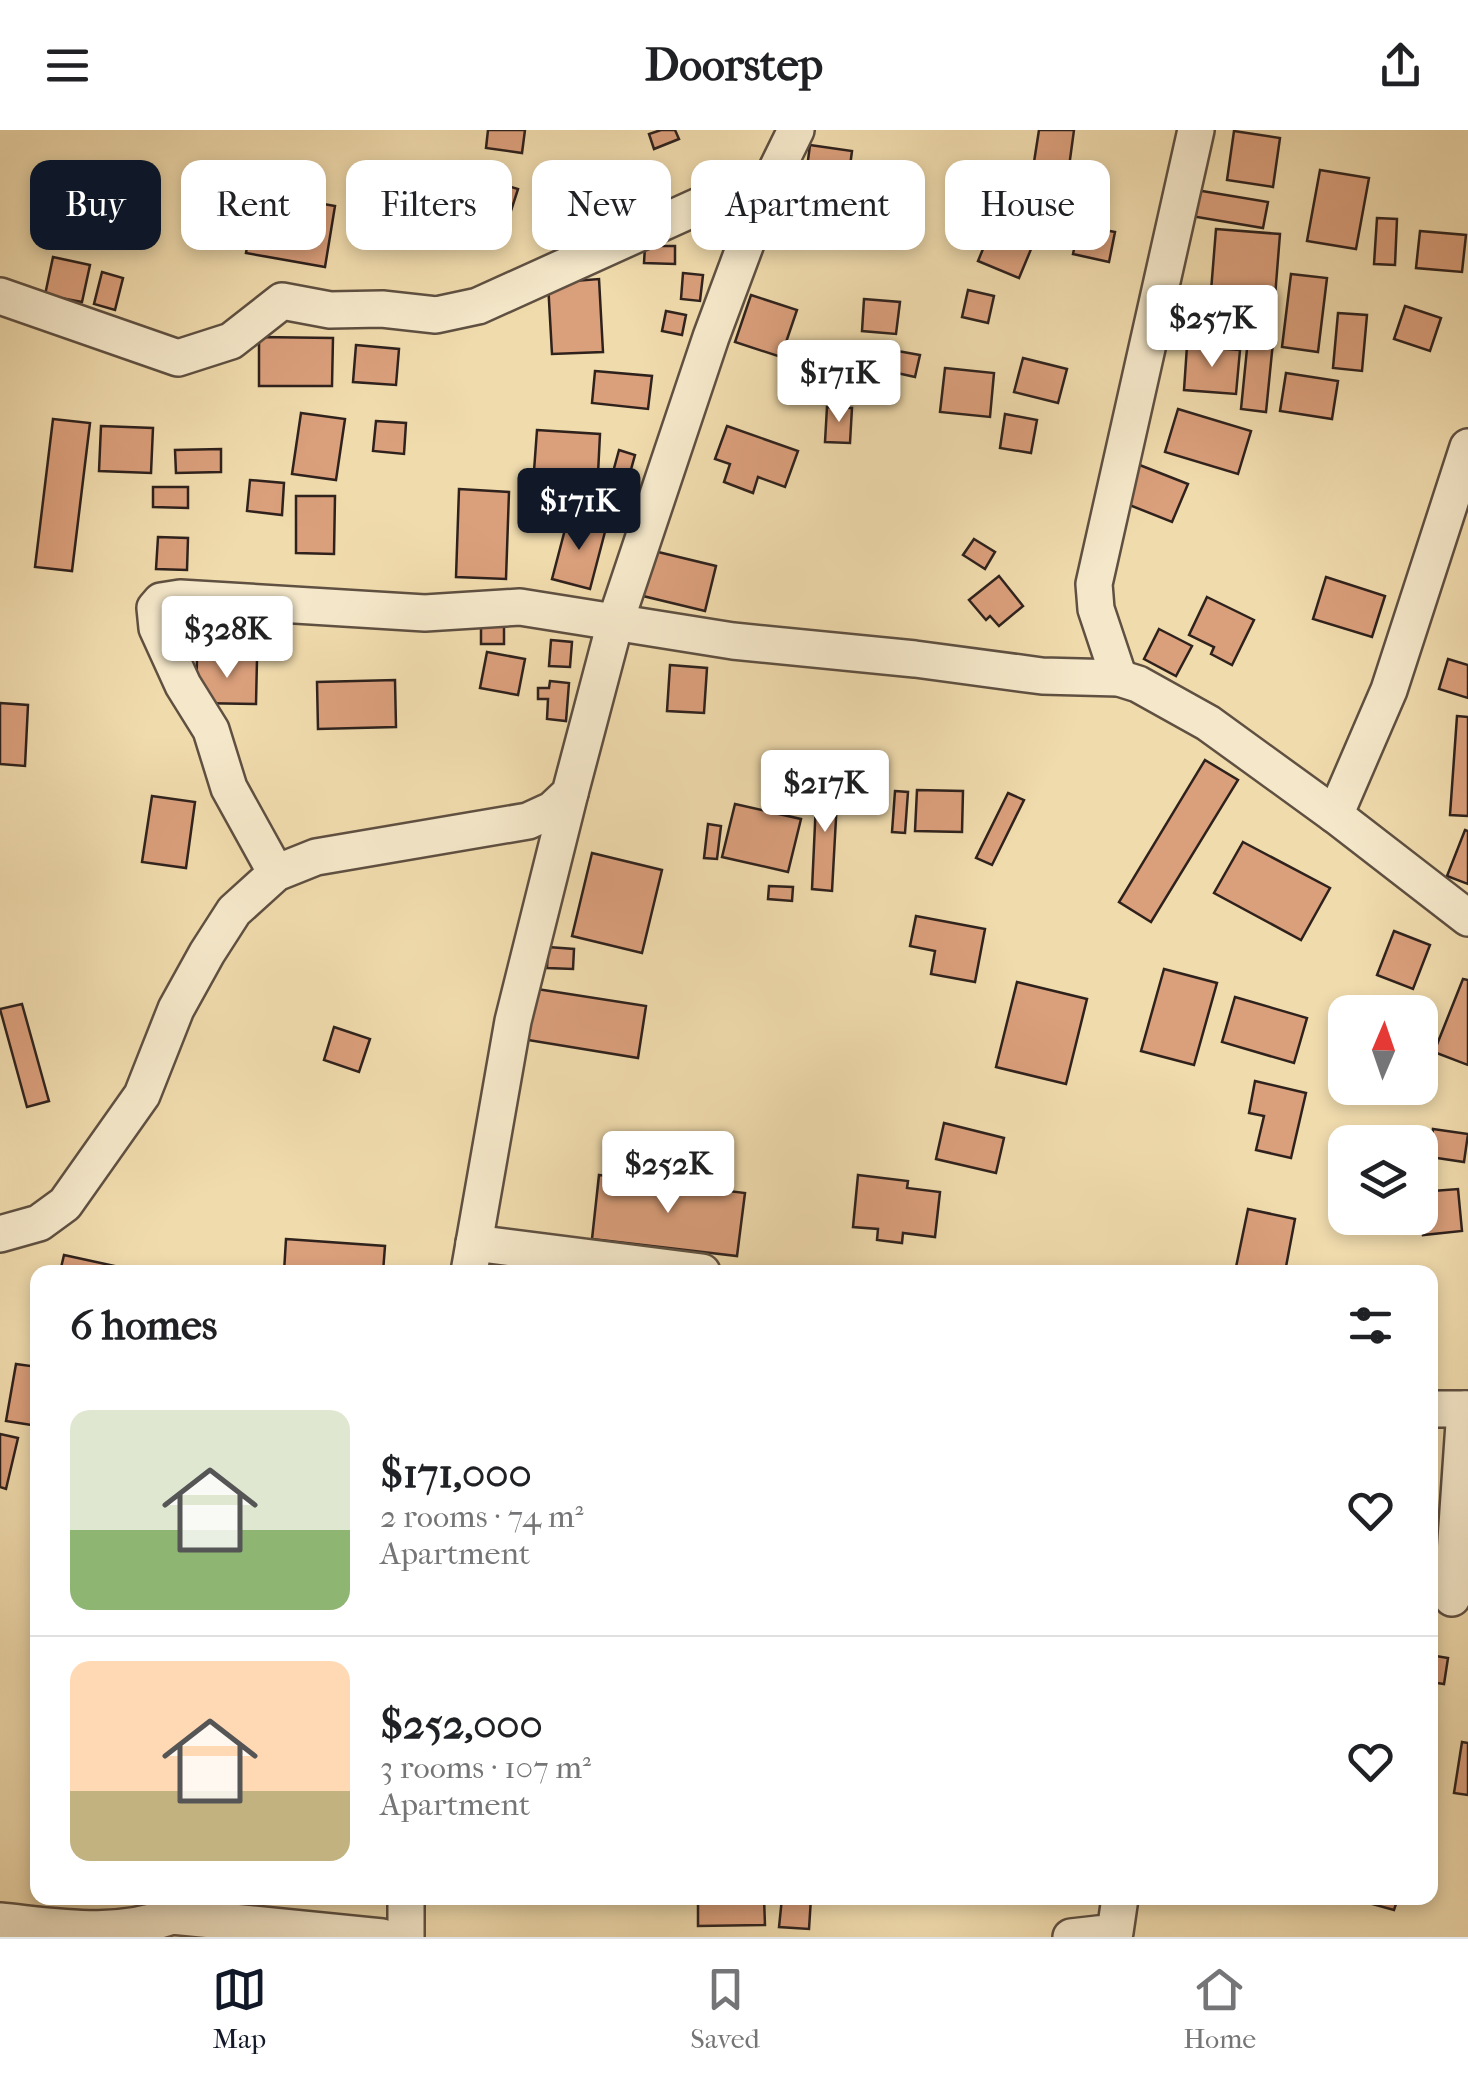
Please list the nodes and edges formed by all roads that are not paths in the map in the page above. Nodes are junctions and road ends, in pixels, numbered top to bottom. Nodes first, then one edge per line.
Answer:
1 (796, 130) edge
2 (1196, 130) edge
3 (781, 160) edge
4 (691, 210) edge
5 (743, 250) edge
6 (0, 296) edge
7 (1468, 447) edge
8 (615, 624) junction
9 (1120, 678) junction
10 (570, 793) junction
11 (1335, 815) junction
12 (276, 873) junction
13 (1468, 918) edge
14 (0, 1234) edge
15 (472, 1258) edge
16 (587, 1265) edge
17 (1454, 1409) edge
18 (1452, 1598) dead end
19 (406, 1905) edge
20 (1119, 1905) edge
21 (0, 1921) edge
22 (382, 1937) edge
23 (406, 1937) edge
24 (1071, 1937) edge

1 - 3 street
2 - 9 street
4 - 6 street
5 - 8 street
7 - 11 street
8 - 9 street
8 - 10 street
8 - 12 street
9 - 11 street
10 - 12 street
10 - 15 street
11 - 13 street
12 - 14 street
15 - 16 street
17 - 18 street
19 - 23 street
20 - 24 street
21 - 22 street

